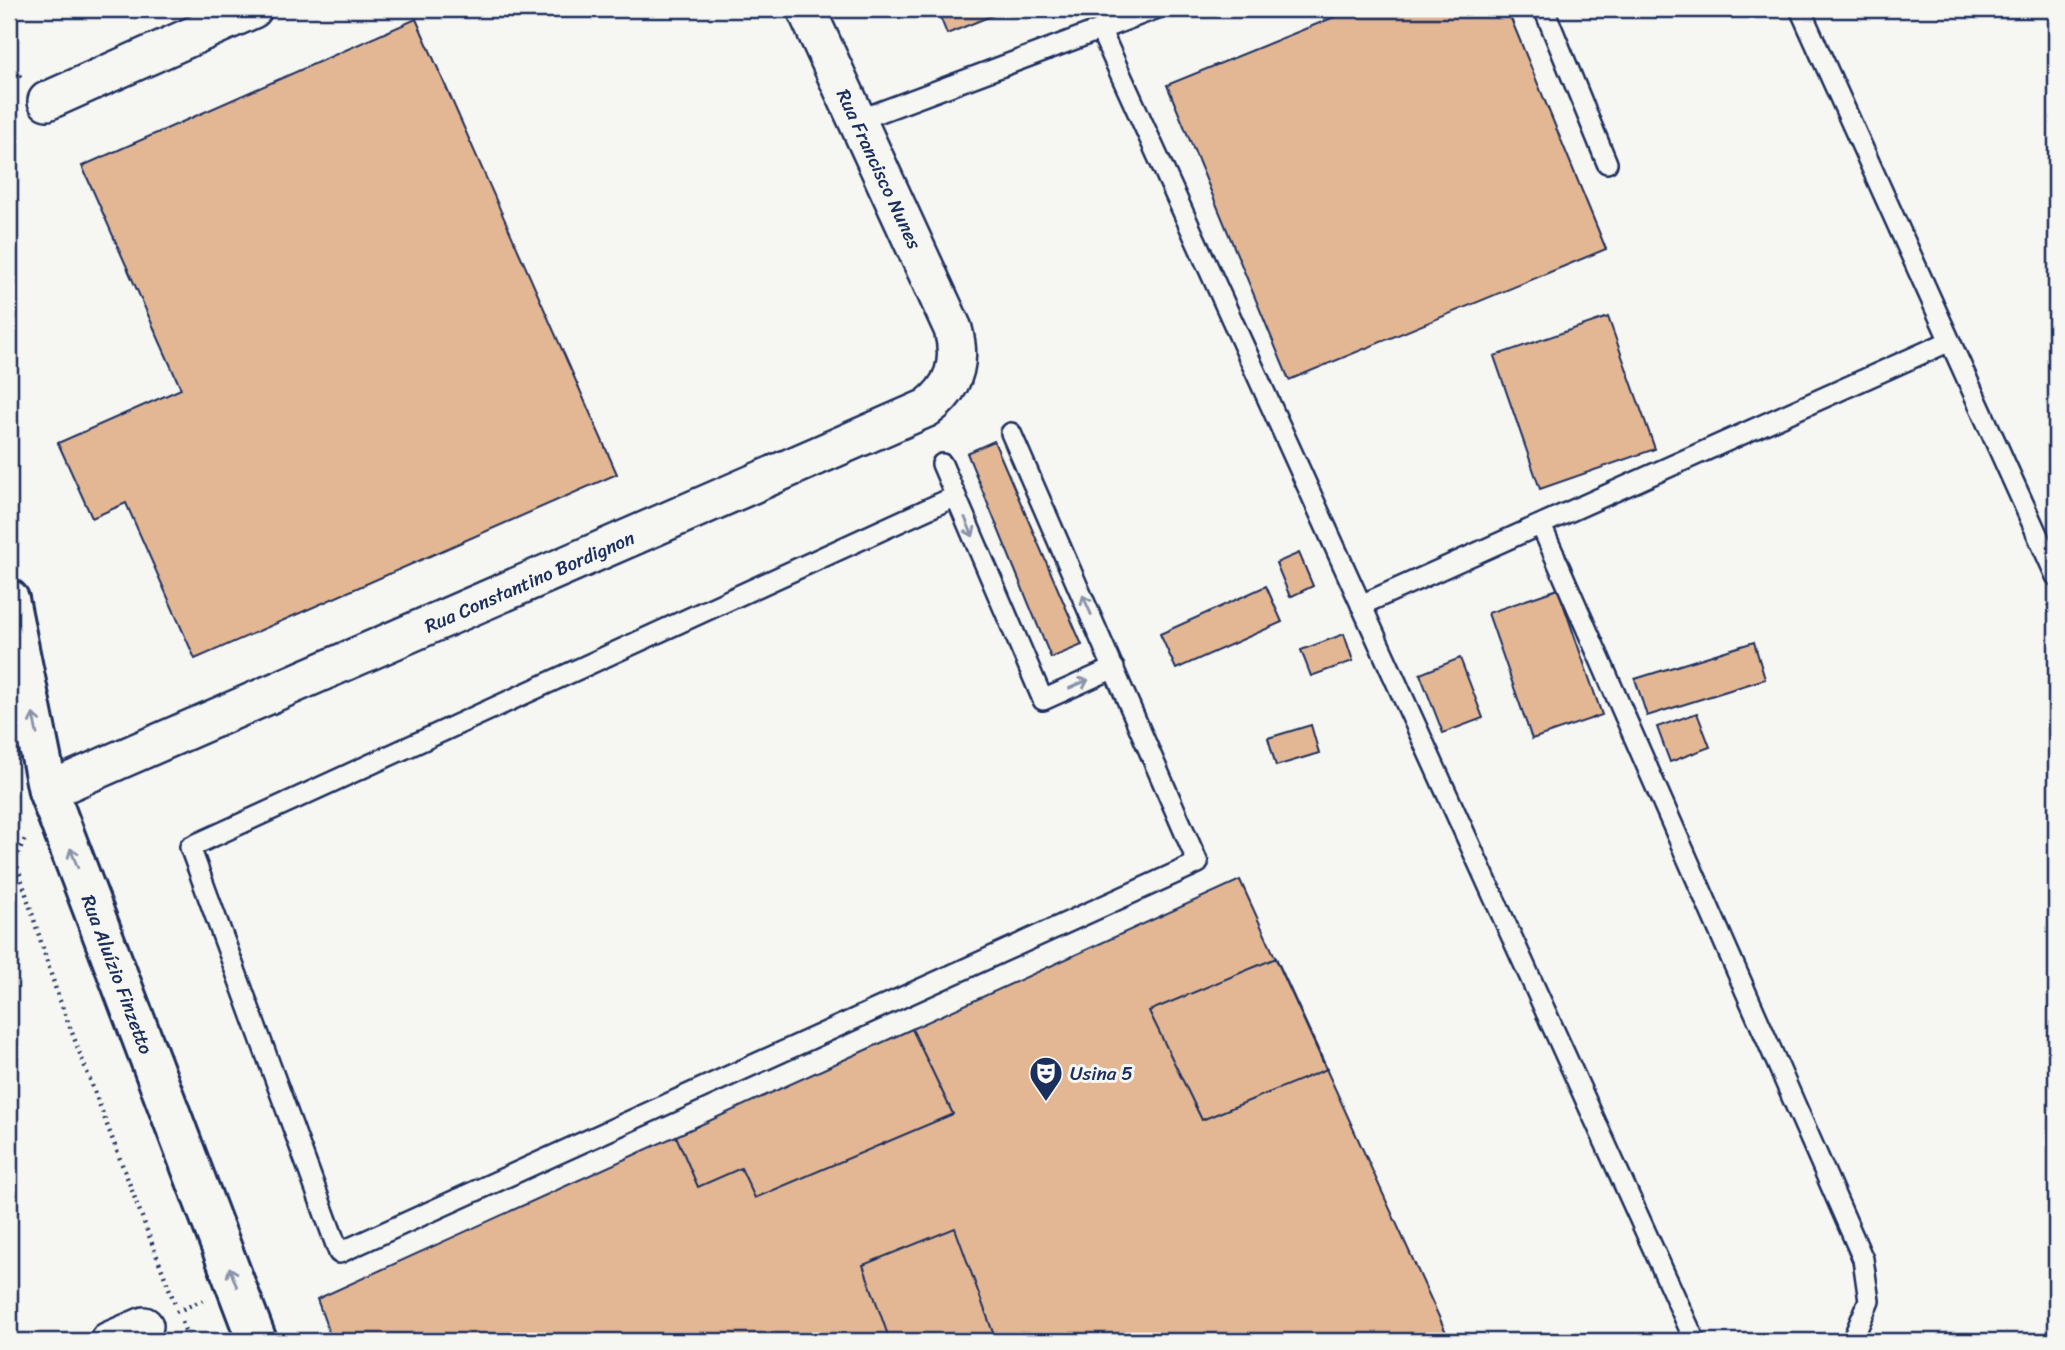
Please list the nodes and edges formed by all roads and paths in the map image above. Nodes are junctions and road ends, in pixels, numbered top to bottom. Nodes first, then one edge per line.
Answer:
1 (806, 9) edge
2 (1155, 9) edge
3 (1544, 9) edge
4 (1800, 9) edge
5 (246, 10) edge
6 (1100, 29) junction
7 (47, 101) dead end
8 (856, 121) junction
9 (1608, 163) dead end
10 (953, 330) joint
11 (1950, 341) junction
12 (1011, 433) dead end
13 (942, 464) dead end
14 (956, 496) junction
15 (1541, 525) junction
16 (2056, 576) edge
17 (9, 599) edge
18 (1361, 605) junction
19 (1114, 668) junction
20 (48, 791) junction
21 (9, 840) edge
22 (236, 1285) junction
23 (177, 1311) junction
24 (144, 1326) joint
25 (109, 1341) edge
26 (189, 1341) edge
27 (257, 1341) edge
28 (1695, 1341) edge
29 (1852, 1341) edge

1 - 8 street, Rua Francisco Nunes
2 - 6 lane
3 - 9 lane
4 - 11 lane
5 - 7 street
6 - 8 lane
6 - 18 lane
8 - 10 street, Rua Francisco Nunes
10 - 20 street, Rua Constantino Bordignon
11 - 15 lane
11 - 16 lane
19 -> 12 lane
13 - 14 lane
14 -> 19 lane
14 - 19 lane
15 - 18 lane
15 - 29 lane
20 -> 17 main road, Rua Aluízio Finzetto
18 - 28 lane
22 -> 20 main road, Rua Aluízio Finzetto
21 - 23 path
22 - 23 path
22 - 27 main road, Rua Aluízio Finzetto
23 - 24 path
23 - 26 path
24 - 25 street

